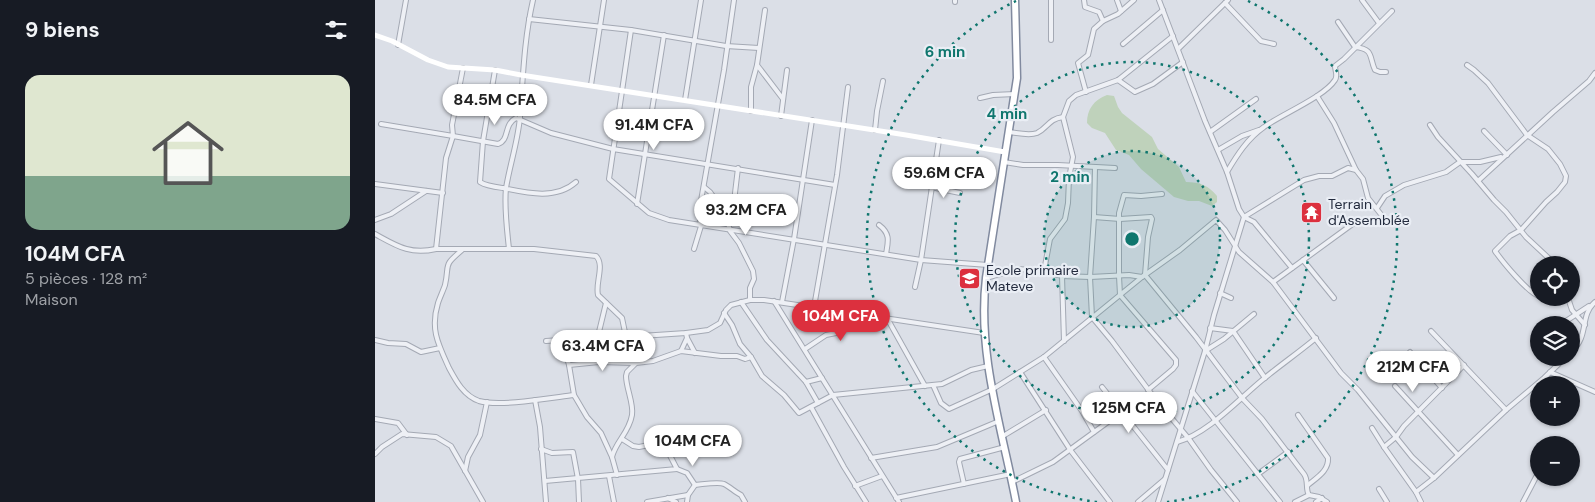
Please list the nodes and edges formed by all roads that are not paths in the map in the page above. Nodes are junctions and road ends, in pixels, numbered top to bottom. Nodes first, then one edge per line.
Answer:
1 (406, 0) edge
2 (533, 0) edge
3 (604, 0) edge
4 (701, 0) edge
5 (734, 0) edge
6 (1015, 0) edge
7 (1051, 0) edge
8 (1084, 0) edge
9 (1117, 0) edge
10 (1134, 0) edge
11 (1159, 0) edge
12 (1362, 0) edge
13 (1226, 2) edge
14 (765, 10) dead end
15 (1163, 10) junction
16 (1121, 11) junction
17 (1392, 11) dead end
18 (529, 19) junction
19 (1103, 21) junction
20 (1338, 22) dead end
21 (1379, 23) junction
22 (600, 27) junction
23 (631, 30) junction
24 (375, 35) edge
25 (664, 35) junction
26 (1174, 37) junction
27 (1051, 40) dead end
28 (1186, 40) junction
29 (695, 42) junction
30 (1123, 44) dead end
31 (1274, 44) dead end
32 (398, 45) junction
33 (726, 46) junction
34 (1355, 46) junction
35 (759, 48) junction
36 (1178, 49) junction
37 (1183, 62) junction
38 (757, 65) junction
39 (1467, 65) dead end
40 (463, 68) junction
41 (495, 70) junction
42 (787, 70) dead end
43 (1386, 72) dead end
44 (1595, 73) edge
45 (521, 75) junction
46 (1118, 80) junction
47 (883, 82) dead end
48 (591, 85) junction
49 (848, 87) dead end
50 (623, 90) junction
51 (1085, 92) junction
52 (1015, 94) junction
53 (654, 95) junction
54 (1317, 96) junction
55 (979, 98) dead end
56 (783, 99) junction
57 (1256, 99) dead end
58 (685, 100) junction
59 (718, 105) junction
60 (751, 111) junction
61 (781, 116) junction
62 (1063, 117) junction
63 (519, 119) junction
64 (812, 120) junction
65 (381, 124) dead end
66 (844, 125) junction
67 (1430, 125) dead end
68 (1261, 129) junction
69 (875, 130) junction
70 (1484, 131) dead end
71 (1009, 132) junction
72 (1210, 132) junction
73 (1248, 133) junction
74 (1527, 135) junction
75 (453, 136) junction
76 (1251, 138) junction
77 (939, 140) junction
78 (483, 142) junction
79 (613, 149) junction
80 (1218, 150) junction
81 (1005, 152) junction
82 (645, 153) junction
83 (1505, 156) junction
84 (1004, 162) junction
85 (1460, 162) junction
86 (708, 164) junction
87 (1072, 166) junction
88 (738, 168) junction
89 (1095, 168) junction
90 (1115, 168) dead end
91 (1356, 170) junction
92 (1227, 172) junction
93 (804, 179) junction
94 (1479, 181) junction
95 (576, 182) dead end
96 (375, 184) edge
97 (835, 185) junction
98 (704, 187) junction
99 (931, 187) junction
100 (506, 189) junction
101 (426, 191) junction
102 (960, 193) dead end
103 (443, 194) junction
104 (1162, 194) dead end
105 (637, 204) junction
106 (1377, 208) junction
107 (1094, 217) junction
108 (1244, 217) junction
109 (727, 219) junction
110 (1120, 219) junction
111 (375, 220) edge
112 (1387, 222) dead end
113 (1354, 223) dead end
114 (879, 225) dead end
115 (701, 226) junction
116 (1521, 230) junction
117 (730, 231) junction
118 (375, 234) edge
119 (794, 239) junction
120 (825, 244) junction
121 (1235, 245) junction
122 (436, 249) junction
123 (462, 249) junction
124 (509, 249) junction
125 (694, 249) dead end
126 (886, 254) junction
127 (1547, 256) edge
128 (921, 260) junction
129 (1303, 260) junction
130 (988, 265) junction
131 (1292, 268) junction
132 (1045, 271) junction
133 (1062, 276) junction
134 (1119, 276) junction
135 (1144, 276) junction
136 (1090, 277) junction
137 (986, 278) junction
138 (1273, 282) junction
139 (915, 288) dead end
140 (1530, 290) edge
141 (1220, 293) junction
142 (1120, 295) junction
143 (1231, 298) dead end
144 (1334, 298) dead end
145 (751, 300) junction
146 (774, 301) junction
147 (741, 302) junction
148 (782, 302) junction
149 (1595, 302) edge
150 (606, 303) junction
151 (1571, 306) edge
152 (814, 307) junction
153 (724, 313) junction
154 (1254, 314) dead end
155 (863, 315) junction
156 (1575, 315) junction
157 (1092, 317) junction
158 (887, 318) junction
159 (1585, 325) junction
160 (1210, 328) junction
161 (1233, 331) junction
162 (1431, 331) dead end
163 (984, 332) junction
164 (687, 336) junction
165 (627, 337) junction
166 (1316, 338) junction
167 (375, 340) edge
168 (545, 340) dead end
169 (597, 340) junction
170 (1064, 341) junction
171 (1580, 343) edge
172 (440, 348) junction
173 (805, 349) junction
174 (1205, 350) junction
175 (681, 351) junction
176 (1410, 352) dead end
177 (695, 353) junction
178 (751, 357) junction
179 (1044, 357) junction
180 (599, 362) junction
181 (636, 363) junction
182 (569, 365) junction
183 (1464, 365) junction
184 (988, 366) junction
185 (1556, 366) edge
186 (1020, 372) junction
187 (1550, 372) junction
188 (822, 378) junction
189 (1265, 378) junction
190 (806, 382) junction
191 (933, 384) junction
192 (925, 386) junction
193 (1395, 386) dead end
194 (1103, 387) dead end
195 (1442, 388) junction
196 (993, 389) junction
197 (1148, 390) junction
198 (1192, 391) junction
199 (1595, 392) edge
200 (574, 395) junction
201 (833, 395) junction
202 (1153, 396) junction
203 (1242, 398) junction
204 (535, 400) junction
205 (487, 402) junction
206 (818, 403) junction
207 (811, 407) junction
208 (1046, 410) junction
209 (1505, 410) junction
210 (1123, 411) junction
211 (1418, 412) junction
212 (1298, 415) dead end
213 (375, 419) edge
214 (1215, 420) junction
215 (999, 421) junction
216 (1372, 428) dead end
217 (1180, 429) junction
218 (1093, 432) junction
219 (407, 435) junction
220 (1003, 436) junction
221 (1396, 437) junction
222 (622, 439) junction
223 (1189, 439) junction
224 (1177, 442) junction
225 (1005, 447) junction
226 (1384, 447) junction
227 (541, 449) junction
228 (1071, 451) junction
229 (1288, 452) junction
230 (375, 454) edge
231 (1458, 455) junction
232 (613, 457) junction
233 (871, 458) junction
234 (677, 470) junction
235 (1168, 470) junction
236 (464, 472) junction
237 (1011, 474) junction
238 (1258, 474) junction
239 (617, 475) junction
240 (609, 476) junction
241 (882, 476) junction
242 (1166, 478) junction
243 (1434, 478) junction
244 (578, 479) junction
245 (545, 481) junction
246 (1012, 482) junction
247 (964, 484) junction
248 (695, 485) junction
249 (1308, 485) junction
250 (855, 486) junction
251 (1531, 486) edge
252 (1379, 489) dead end
253 (1416, 492) junction
254 (688, 495) junction
255 (1309, 495) junction
256 (668, 498) junction
257 (1322, 498) junction
258 (898, 500) edge
259 (1420, 500) edge
260 (483, 502) edge
261 (546, 502) edge
262 (579, 502) edge
263 (614, 502) edge
264 (647, 502) edge
265 (676, 502) edge
266 (687, 502) edge
267 (745, 502) edge
268 (866, 502) edge
269 (1016, 502) edge
270 (1110, 502) edge
271 (1138, 502) edge
272 (1158, 502) edge
273 (1237, 502) edge
274 (1280, 502) edge
275 (1295, 502) edge
276 (1316, 502) edge
277 (1327, 502) edge
278 (1387, 502) edge
279 (1413, 502) edge
280 (1523, 502) edge

1 - 32 street
2 - 18 street
3 - 22 street
4 - 29 street
5 - 33 street
6 - 52 highway
7 - 27 street
8 - 19 street
9 - 16 street
10 - 16 street
11 - 15 street
12 - 21 street
13 - 28 street
13 - 31 street
14 - 35 street
15 - 26 street
15 - 30 street
16 - 19 street
17 - 21 street
18 - 22 street
18 - 45 street
19 - 51 street
20 - 34 street
21 - 34 street
22 - 23 street
22 - 48 street
23 - 25 street
23 - 50 street
24 - 32 street
25 - 29 street
25 - 53 street
26 - 28 street
26 - 36 street
26 - 46 street
28 - 36 street
29 - 33 street
29 - 58 street
32 - 40 street
33 - 35 street
33 - 59 street
34 - 43 street
34 - 54 street
35 - 38 street
36 - 37 street
37 - 46 street
37 - 72 street
38 - 56 street
38 - 60 street
39 - 74 street
40 - 41 street
40 - 75 street
41 - 45 street
41 - 78 street
42 - 56 street
44 - 74 street
45 - 48 street
45 - 63 street
46 - 51 street
47 - 69 street
48 - 50 street
49 - 66 street
50 - 53 street
50 - 79 street
51 - 62 street
52 - 55 street
52 - 71 highway
53 - 58 street
53 - 82 street
54 - 68 street
54 - 91 street
56 - 61 street
57 - 72 street
58 - 59 street
59 - 60 street
59 - 86 street
60 - 61 street
61 - 64 street
62 - 71 street
62 - 87 street
63 - 78 street
63 - 79 street
63 - 100 street
64 - 66 street
64 - 93 street
65 - 75 street
66 - 69 street
66 - 97 street
67 - 85 street
68 - 73 street
68 - 76 street
69 - 77 street
70 - 83 street
71 - 81 highway
72 - 80 street
73 - 76 street
73 - 80 street
74 - 83 street
74 - 116 street
75 - 78 street
75 - 103 street
76 - 92 street
77 - 81 street
77 - 99 street
78 - 100 street
79 - 82 street
79 - 105 street
80 - 92 street
81 - 84 highway
82 - 86 street
82 - 105 street
83 - 85 street
83 - 94 street
84 - 87 street
84 - 130 highway
85 - 94 street
85 - 106 street
86 - 88 street
86 - 98 street
87 - 89 street
87 - 132 street
88 - 93 street
88 - 109 street
89 - 90 street
89 - 107 street
91 - 106 street
91 - 108 street
92 - 108 street
93 - 97 street
93 - 119 street
94 - 116 street
95 - 100 street
96 - 101 street
97 - 120 street
98 - 109 street
98 - 115 street
99 - 102 street
99 - 128 street
100 - 124 street
101 - 103 street
101 - 111 street
103 - 122 street
104 - 110 street
105 - 115 street
106 - 112 street
107 - 110 street
107 - 136 street
108 - 121 street
108 - 131 street
109 - 117 street
110 - 134 street
110 - 135 street
113 - 129 street
114 - 126 street
115 - 117 street
115 - 125 street
116 - 127 street
116 - 140 street
117 - 119 street
117 - 145 street
118 - 122 street
119 - 120 street
119 - 148 street
120 - 126 street
120 - 152 street
121 - 135 street
121 - 138 street
121 - 141 street
122 - 123 street
123 - 124 street
123 - 172 street
124 - 150 street
126 - 128 street
128 - 130 street
128 - 139 street
129 - 131 street
129 - 144 street
130 - 137 highway
131 - 138 street
132 - 133 street
132 - 137 street
133 - 136 street
133 - 170 street
134 - 135 street
134 - 136 street
134 - 142 street
135 - 142 street
135 - 174 street
136 - 157 street
137 - 163 highway
138 - 166 street
141 - 143 street
141 - 160 street
142 - 157 street
142 - 197 street
145 - 146 street
145 - 147 street
146 - 148 street
146 - 173 street
147 - 153 street
147 - 190 street
148 - 152 street
149 - 156 street
149 - 159 street
150 - 165 street
150 - 169 street
151 - 156 street
152 - 155 street
153 - 164 street
153 - 178 street
154 - 161 street
155 - 158 street
155 - 173 street
156 - 159 street
157 - 170 street
157 - 197 street
158 - 163 street
158 - 192 street
159 - 171 street
160 - 161 street
160 - 174 street
161 - 174 street
161 - 189 street
162 - 183 street
163 - 184 highway
164 - 165 street
164 - 175 street
164 - 177 street
165 - 169 street
166 - 189 street
166 - 221 street
167 - 172 street
168 - 182 street
169 - 180 street
170 - 179 street
172 - 205 street
173 - 188 street
174 - 198 street
174 - 203 street
175 - 177 street
175 - 181 street
176 - 195 street
177 - 178 street
178 - 207 street
179 - 186 street
179 - 218 street
180 - 181 street
180 - 182 street
181 - 222 street
182 - 200 street
183 - 195 street
183 - 209 street
184 - 191 street
184 - 196 highway
185 - 187 street
186 - 196 street
186 - 208 street
187 - 199 street
187 - 209 street
188 - 190 street
188 - 201 street
189 - 203 street
190 - 206 street
191 - 192 street
191 - 196 street
192 - 201 street
193 - 211 street
194 - 210 street
195 - 211 street
196 - 215 highway
197 - 202 street
198 - 214 street
198 - 217 street
200 - 204 street
200 - 232 street
201 - 206 street
201 - 233 street
202 - 210 street
202 - 217 street
203 - 214 street
203 - 229 street
204 - 205 street
204 - 227 street
205 - 236 street
206 - 207 street
207 - 250 street
208 - 220 street
208 - 228 street
209 - 231 street
210 - 218 street
210 - 235 street
211 - 221 street
211 - 231 street
212 - 249 street
213 - 219 street
214 - 223 street
214 - 238 street
215 - 220 highway
215 - 233 street
216 - 226 street
217 - 223 street
217 - 224 street
218 - 228 street
219 - 230 street
219 - 236 street
220 - 225 highway
221 - 226 street
221 - 243 street
222 - 232 street
222 - 234 street
223 - 224 street
223 - 273 street
224 - 235 street
225 - 237 highway
225 - 247 street
226 - 253 street
227 - 244 street
227 - 245 street
228 - 246 street
228 - 270 street
229 - 238 street
229 - 249 street
231 - 243 street
232 - 239 street
233 - 241 street
234 - 239 street
234 - 248 street
235 - 242 street
236 - 260 street
237 - 246 highway
237 - 247 street
238 - 274 street
239 - 240 street
240 - 244 street
240 - 263 street
241 - 250 street
241 - 258 street
242 - 271 street
242 - 272 street
243 - 253 street
244 - 245 street
244 - 262 street
245 - 261 street
246 - 269 highway
247 - 258 street
248 - 254 street
248 - 267 street
249 - 255 street
250 - 268 street
251 - 280 street
252 - 278 street
253 - 259 street
254 - 256 street
254 - 266 street
255 - 257 street
255 - 275 street
256 - 264 street
256 - 265 street
257 - 276 street
257 - 277 street
259 - 279 street

